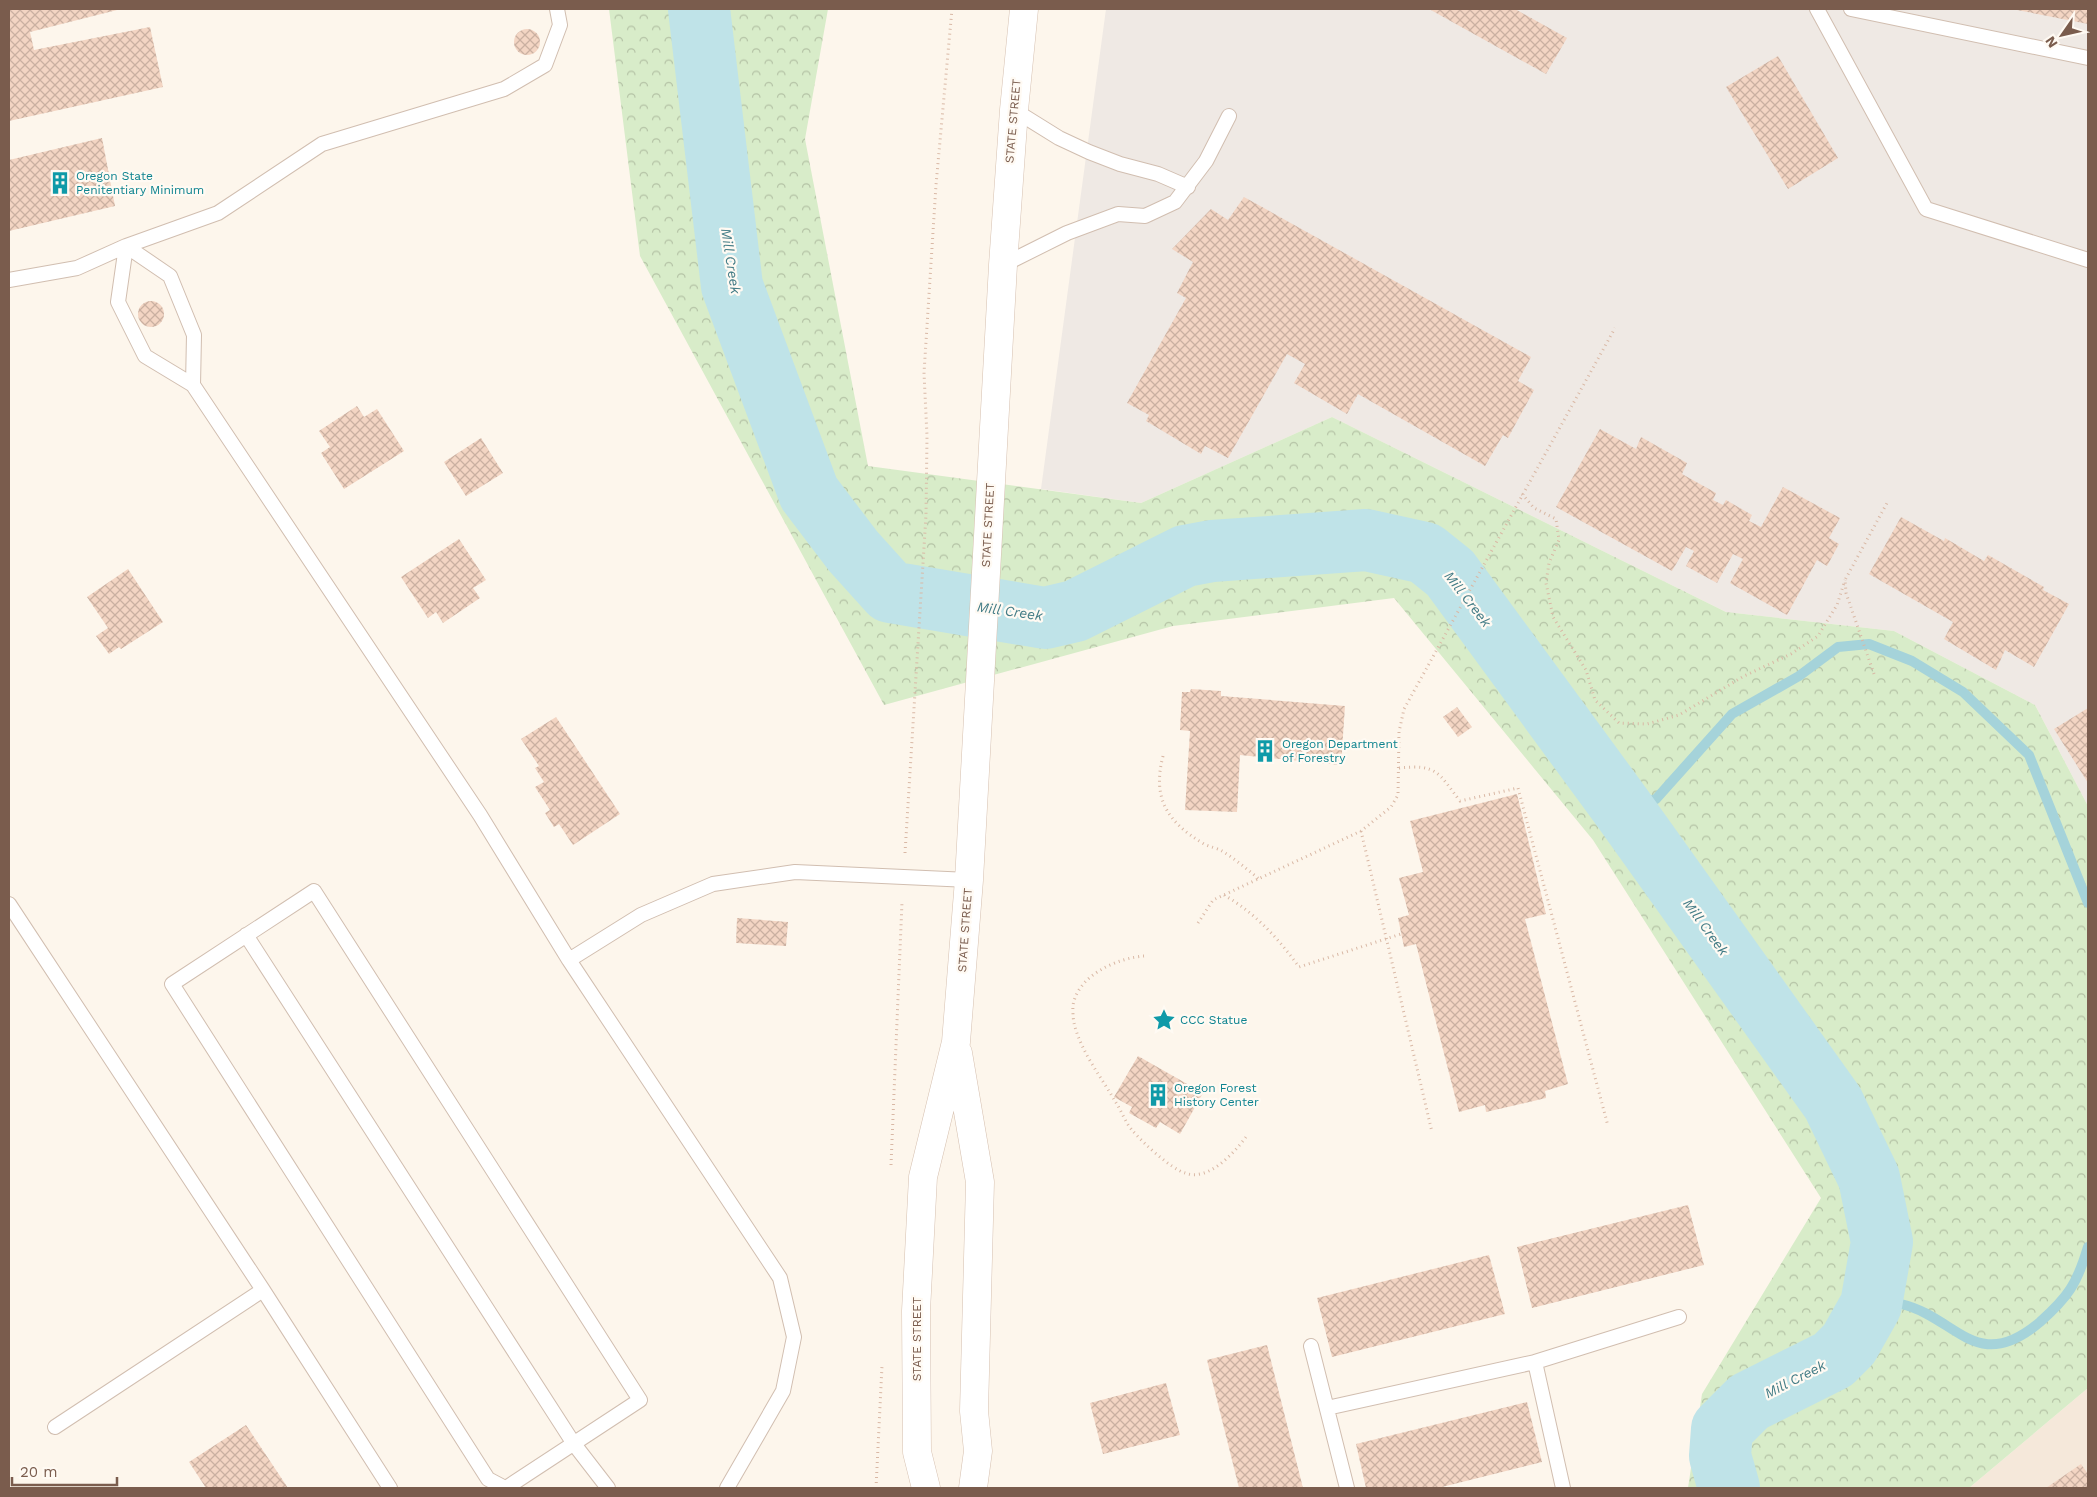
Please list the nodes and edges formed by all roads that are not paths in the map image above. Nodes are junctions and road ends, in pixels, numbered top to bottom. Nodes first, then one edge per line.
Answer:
1 (556, 9) edge
2 (1024, 9) edge
3 (1817, 9) edge
4 (1851, 9) edge
5 (2088, 58) edge
6 (1014, 110) junction
7 (1229, 116) dead end
8 (1188, 187) junction
9 (126, 246) junction
10 (2088, 260) edge
11 (1003, 265) junction
12 (9, 280) edge
13 (193, 386) junction
14 (969, 880) junction
15 (9, 904) edge
16 (246, 935) junction
17 (569, 960) junction
18 (956, 1042) junction
19 (263, 1290) junction
20 (1679, 1317) dead end
21 (1310, 1346) dead end
22 (1535, 1362) junction
23 (1326, 1408) junction
24 (55, 1427) dead end
25 (574, 1444) junction
26 (390, 1488) edge
27 (505, 1488) edge
28 (608, 1488) edge
29 (727, 1488) edge
30 (926, 1488) edge
31 (973, 1488) edge
32 (1347, 1488) edge
33 (1563, 1488) edge

1 - 9 lane
2 - 6 main road, STATE STREET
3 - 10 lane
4 - 5 lane
6 - 8 lane
6 - 11 main road, STATE STREET
7 - 8 lane
8 - 11 lane
9 - 12 lane
9 - 13 lane
9 - 13 lane
11 - 14 main road, STATE STREET
13 - 17 lane
14 - 17 lane
14 - 18 main road, STATE STREET
15 - 19 lane
16 - 25 lane
16 - 25 lane
16 - 27 lane
17 - 29 lane
18 - 30 main road, STATE STREET
18 - 31 main road, STATE STREET
19 - 24 lane
19 - 26 lane
20 - 22 lane
21 - 23 lane
22 - 23 lane
22 - 33 lane
23 - 32 lane
25 - 27 lane
25 - 28 lane

